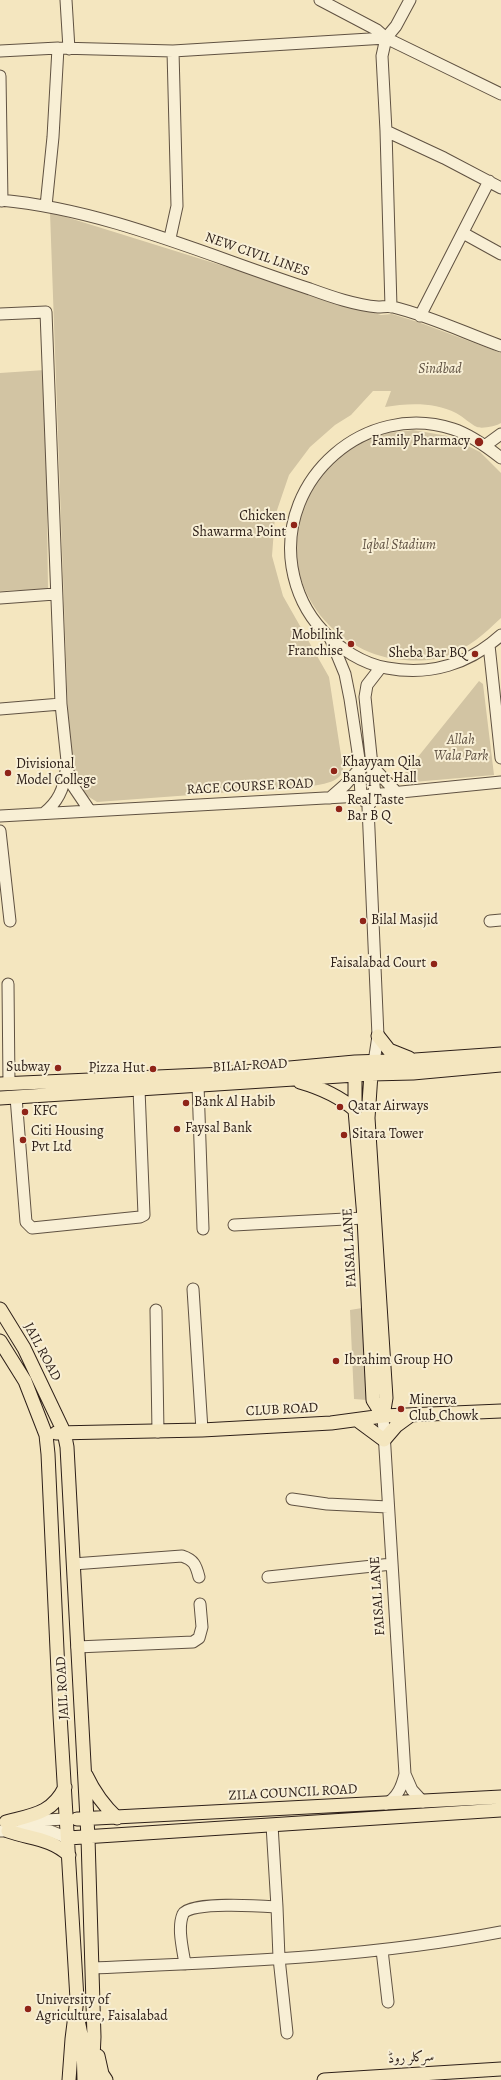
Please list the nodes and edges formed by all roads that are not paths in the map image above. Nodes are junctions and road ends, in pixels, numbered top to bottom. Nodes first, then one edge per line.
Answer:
1 (66, 0) edge
2 (320, 0) edge
3 (410, 0) edge
4 (340, 5) edge
5 (386, 38) junction
6 (63, 48) junction
7 (0, 51) edge
8 (173, 51) junction
9 (0, 76) edge
10 (501, 94) edge
11 (386, 131) junction
12 (494, 184) edge
13 (1, 200) edge
14 (46, 206) junction
15 (463, 233) junction
16 (170, 238) junction
17 (501, 254) edge
18 (391, 307) junction
19 (0, 314) edge
20 (420, 316) junction
21 (501, 346) edge
22 (501, 434) edge
23 (486, 445) junction
24 (501, 458) edge
25 (56, 594) junction
26 (0, 598) edge
27 (501, 635) edge
28 (330, 639) junction
29 (489, 645) junction
30 (381, 667) junction
31 (61, 704) junction
32 (0, 709) edge
33 (501, 758) edge
34 (67, 765) junction
35 (372, 766) junction
36 (360, 768) junction
37 (501, 782) edge
38 (398, 794) junction
39 (375, 795) junction
40 (360, 796) junction
41 (330, 798) junction
42 (368, 806) junction
43 (90, 811) junction
44 (44, 813) junction
45 (0, 816) edge
46 (0, 831) edge
47 (10, 921) dead end
48 (8, 984) dead end
49 (378, 1036) junction
50 (501, 1054) edge
51 (355, 1062) junction
52 (501, 1065) edge
53 (414, 1066) junction
54 (372, 1068) junction
55 (354, 1076) junction
56 (294, 1080) junction
57 (5, 1084) edge
58 (198, 1085) junction
59 (139, 1089) junction
60 (369, 1090) junction
61 (16, 1097) junction
62 (0, 1098) edge
63 (355, 1110) junction
64 (364, 1218) junction
65 (234, 1225) dead end
66 (203, 1229) dead end
67 (193, 1289) dead end
68 (0, 1309) edge
69 (156, 1310) dead end
70 (0, 1341) edge
71 (501, 1411) edge
72 (411, 1415) junction
73 (383, 1416) junction
74 (357, 1420) junction
75 (202, 1430) junction
76 (64, 1432) junction
77 (158, 1432) junction
78 (46, 1435) junction
79 (384, 1440) junction
80 (292, 1499) dead end
81 (388, 1507) junction
82 (73, 1564) junction
83 (392, 1564) junction
84 (199, 1577) dead end
85 (268, 1577) dead end
86 (200, 1604) dead end
87 (77, 1647) junction
88 (83, 1768) junction
89 (405, 1774) junction
90 (65, 1788) junction
91 (501, 1797) edge
92 (423, 1802) junction
93 (386, 1804) junction
94 (501, 1810) edge
95 (117, 1818) junction
96 (67, 1819) junction
97 (86, 1820) junction
98 (272, 1825) junction
99 (3, 1826) edge
100 (68, 1838) junction
101 (88, 1838) junction
102 (69, 1855) junction
103 (277, 1907) junction
104 (501, 1932) edge
105 (382, 1950) junction
106 (279, 1958) junction
107 (185, 1964) junction
108 (92, 1968) junction
109 (388, 2002) dead end
110 (76, 2010) junction
111 (287, 2033) dead end
112 (94, 2036) junction
113 (501, 2069) edge
114 (69, 2080) edge
115 (84, 2080) edge
116 (92, 2080) edge
117 (106, 2080) edge
118 (324, 2080) edge

1 - 6 street
2 - 4 street
3 - 5 street
4 - 5 street
5 - 8 street
5 - 10 street
5 - 11 street
6 - 7 street
6 - 8 street
6 - 14 street
8 - 16 street
9 - 13 street
11 - 12 street
11 - 18 street
12 - 15 street
13 - 14 street, NEW CIVIL LINES
14 - 16 street, NEW CIVIL LINES
15 - 17 street
15 - 20 street
16 - 18 street, NEW CIVIL LINES
18 - 20 street, NEW CIVIL LINES
19 - 25 street
20 - 21 street, NEW CIVIL LINES
22 - 23 street
23 - 24 street
23 - 28 street
25 - 26 street
25 - 31 street
27 - 29 street
28 - 30 street
28 - 36 street
29 - 30 street
29 - 33 street
30 - 35 street
31 - 32 street
31 - 34 street
34 - 43 street
34 - 44 street
35 - 38 street
35 - 39 street
36 - 40 street
36 - 41 street
37 - 38 street, RACE COURSE ROAD
38 - 39 street, RACE COURSE ROAD
39 - 40 street, RACE COURSE ROAD
39 - 42 street
40 - 41 street, RACE COURSE ROAD
40 - 42 street
41 - 43 street, RACE COURSE ROAD
42 - 49 street
43 - 44 street, RACE COURSE ROAD
44 - 45 street, RACE COURSE ROAD
46 - 47 street
48 - 57 street
49 - 53 main road
49 - 54 street
50 - 53 main road, BILAL ROAD
51 - 54 main road, BILAL ROAD
51 - 55 main road, FAISAL LANE
51 - 57 main road, BILAL ROAD
52 - 53 main road, BILAL ROAD
53 - 54 main road, BILAL ROAD
53 - 60 main road
54 - 55 main road, BILAL ROAD
54 - 60 main road, FAISAL LANE
55 - 56 main road, BILAL ROAD
55 - 63 main road, FAISAL LANE
56 - 58 main road, BILAL ROAD
56 - 63 main road
58 - 59 main road, BILAL ROAD
58 - 66 street
59 - 61 main road, BILAL ROAD
59 - 61 street
60 - 73 main road, FAISAL LANE
61 - 62 main road, BILAL ROAD
63 - 64 main road, FAISAL LANE
64 - 65 street
64 - 73 main road, FAISAL LANE
67 - 75 street
68 - 76 main road, JAIL ROAD
69 - 77 street
70 - 78 main road, JAIL ROAD
71 - 72 main road, CLUB ROAD
72 - 73 main road, CLUB ROAD
72 - 79 main road
73 - 74 main road, CLUB ROAD
73 - 79 street, FAISAL LANE
74 - 75 main road, CLUB ROAD
74 - 79 main road
75 - 77 main road, CLUB ROAD
76 - 77 main road, CLUB ROAD
76 - 78 main road, CLUB ROAD
76 - 82 main road, JAIL ROAD
78 - 90 main road, JAIL ROAD
79 - 81 street, FAISAL LANE
80 - 81 street
81 - 83 street, FAISAL LANE
82 - 84 street
82 - 87 main road, JAIL ROAD
83 - 85 street
83 - 89 street, FAISAL LANE
86 - 87 street
87 - 88 main road, JAIL ROAD
88 - 95 main road
88 - 97 main road, JAIL ROAD
89 - 92 street, FAISAL LANE
89 - 93 street, FAISAL LANE
90 - 96 main road, JAIL ROAD
90 - 99 main road
91 - 92 main road, ZILA COUNCIL ROAD
92 - 93 main road, ZILA COUNCIL ROAD
93 - 95 main road, ZILA COUNCIL ROAD
94 - 98 main road
95 - 97 main road, ZILA COUNCIL ROAD
96 - 97 main road, ZILA COUNCIL ROAD
96 - 99 street
96 - 100 main road, JAIL ROAD
97 - 101 main road, JAIL ROAD
98 - 101 main road
98 - 103 street
99 - 100 street
99 - 102 main road
100 - 101 main road
100 - 102 main road, JAIL ROAD
101 - 108 main road, JAIL ROAD
102 - 110 main road, JAIL ROAD
103 - 106 street
103 - 107 street
104 - 105 street
105 - 106 street
105 - 109 street
106 - 107 street
106 - 111 street
107 - 108 street
108 - 112 main road, JAIL ROAD
110 - 114 main road, JAIL ROAD
110 - 115 main road
112 - 116 main road, JAIL ROAD
112 - 117 main road
113 - 118 main road, سرکلر روڈ

